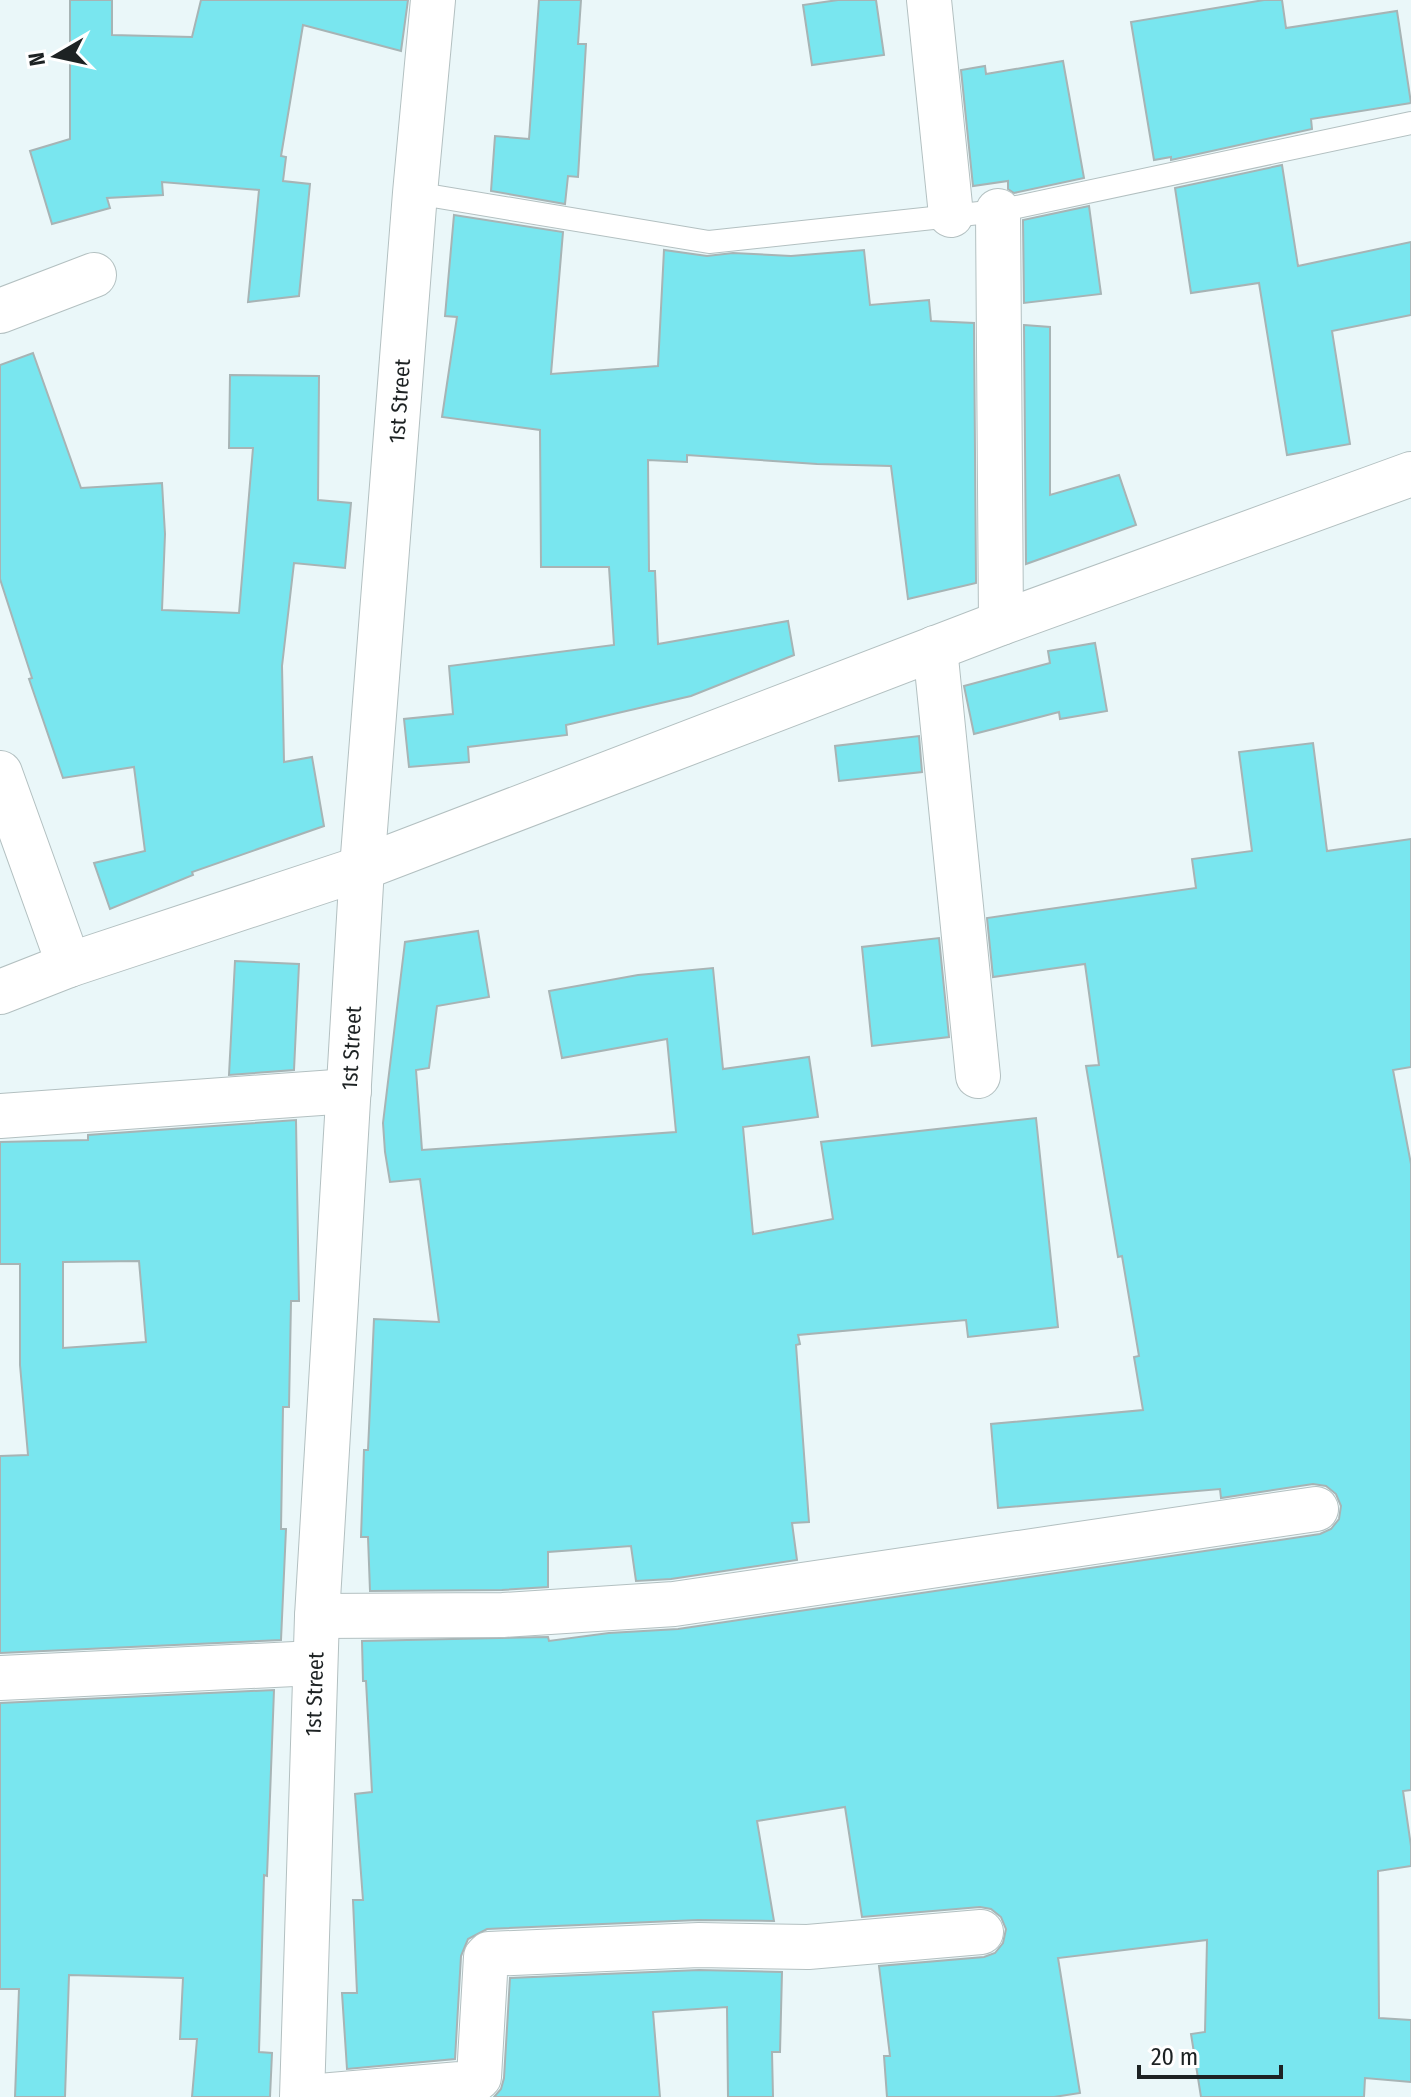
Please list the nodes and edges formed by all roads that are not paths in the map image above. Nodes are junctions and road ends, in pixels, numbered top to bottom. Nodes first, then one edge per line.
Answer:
1 (433, 0) edge
2 (929, 0) edge
3 (1411, 123) edge
4 (415, 193) junction
5 (998, 211) junction
6 (951, 215) junction
7 (94, 275) dead end
8 (0, 311) edge
9 (1411, 474) edge
10 (1001, 623) junction
11 (935, 648) junction
12 (0, 773) edge
13 (362, 868) junction
14 (69, 965) junction
15 (0, 992) edge
16 (978, 1076) dead end
17 (349, 1091) junction
18 (0, 1116) edge
19 (1316, 1509) dead end
20 (317, 1616) junction
21 (315, 1663) junction
22 (0, 1678) edge
23 (981, 1932) dead end
24 (305, 2097) edge

1 - 4 street, 1st Street
2 - 6 street
3 - 5 lane
4 - 6 lane
4 - 13 street, 1st Street
5 - 6 lane
5 - 10 street
7 - 8 street
9 - 10 street
10 - 11 street
11 - 13 street
11 - 16 street
12 - 14 street
13 - 14 street
13 - 17 street, 1st Street
14 - 15 street
17 - 18 street
17 - 20 street, 1st Street
19 - 20 street
20 - 21 street, 1st Street
21 - 22 street
21 - 24 street, 1st Street
23 - 24 street

